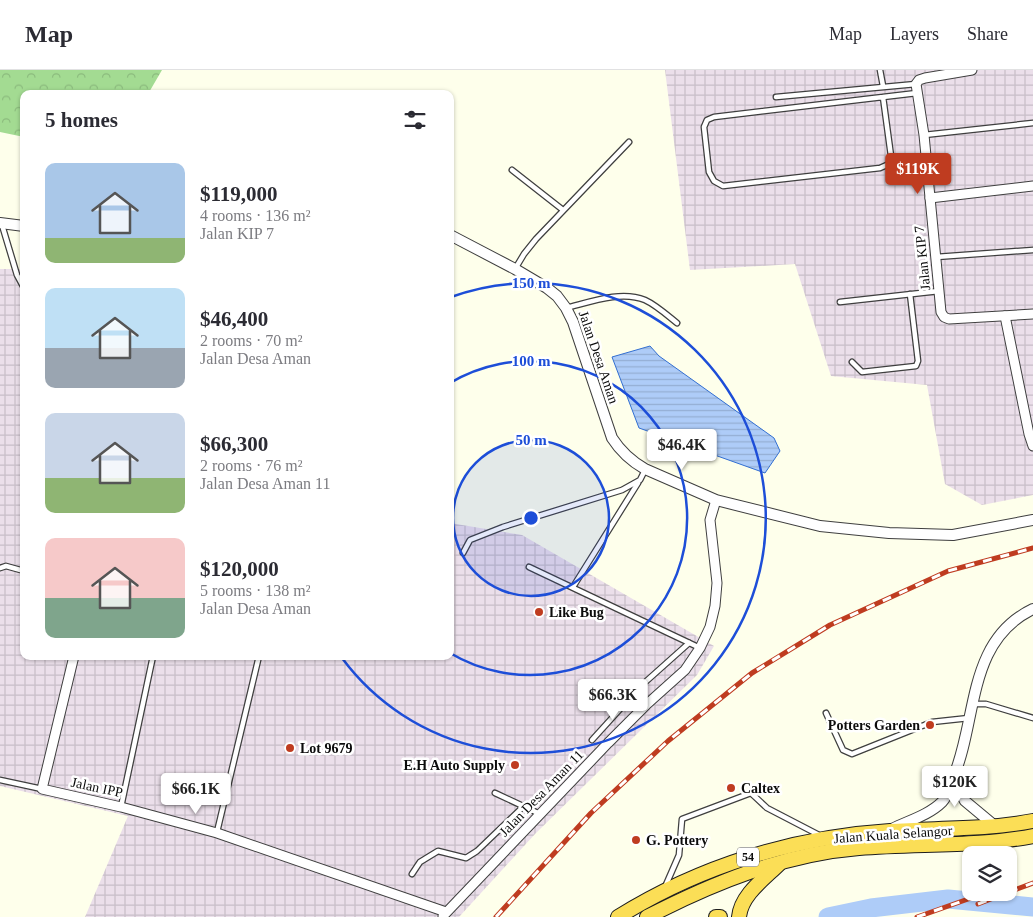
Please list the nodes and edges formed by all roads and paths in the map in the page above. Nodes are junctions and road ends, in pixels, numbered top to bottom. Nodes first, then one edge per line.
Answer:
1 (880, 70) edge
2 (972, 70) edge
3 (882, 86) junction
4 (917, 88) junction
5 (776, 97) dead end
6 (883, 97) junction
7 (1033, 123) edge
8 (924, 135) junction
9 (629, 142) dead end
10 (512, 170) dead end
11 (1033, 186) edge
12 (930, 198) junction
13 (563, 210) junction
14 (1, 223) edge
15 (20, 225) edge
16 (454, 237) edge
17 (1033, 250) edge
18 (936, 257) junction
19 (515, 269) junction
20 (20, 281) edge
21 (939, 291) junction
22 (910, 294) junction
23 (840, 302) dead end
24 (566, 308) junction
25 (1033, 314) edge
26 (1005, 316) junction
27 (677, 323) dead end
28 (852, 362) dead end
29 (1033, 446) edge
30 (646, 469) junction
31 (640, 480) junction
32 (716, 500) junction
33 (1033, 520) edge
34 (463, 553) dead end
35 (530, 566) dead end
36 (0, 568) edge
37 (20, 570) edge
38 (573, 587) junction
39 (1033, 609) edge
40 (689, 643) junction
41 (700, 648) junction
42 (73, 660) edge
43 (152, 660) edge
44 (258, 660) edge
45 (972, 704) junction
46 (826, 713) dead end
47 (969, 718) junction
48 (1033, 718) edge
49 (592, 740) dead end
50 (959, 765) junction
51 (0, 780) edge
52 (42, 789) junction
53 (496, 793) dead end
54 (525, 805) junction
55 (121, 806) junction
56 (540, 814) junction
57 (1033, 821) edge
58 (995, 826) junction
59 (889, 831) junction
60 (217, 833) junction
61 (1033, 836) edge
62 (826, 839) junction
63 (779, 864) junction
64 (412, 874) dead end
65 (664, 890) junction
66 (443, 915) edge
67 (618, 917) edge
68 (647, 917) edge
69 (716, 917) edge
70 (720, 917) edge
71 (739, 917) edge

1 - 3 lane
2 - 4 street
3 - 4 lane
3 - 5 lane
4 - 6 lane
4 - 8 street, Jalan KIP 7
6 - 6 lane
7 - 8 lane
8 - 12 street, Jalan KIP 7
9 - 13 lane
10 - 13 lane
11 - 12 street
12 - 18 street, Jalan KIP 7
13 - 19 lane
14 - 15 street
14 - 20 lane
16 - 19 street, Jalan Desa Aman
17 - 18 lane
18 - 21 street, Jalan KIP 7
19 - 24 street, Jalan Desa Aman
21 - 22 lane
21 - 26 street, Jalan KIP 7
22 - 23 lane
22 - 28 lane
24 - 27 lane
24 - 30 street, Jalan Desa Aman
25 - 26 street
26 - 29 street
30 - 31 lane
30 - 32 street, Jalan Desa Aman
31 - 34 lane
31 - 38 lane
32 - 33 street, Jalan Desa Aman
32 - 41 street, Jalan Desa Aman 11
35 - 38 lane
36 - 37 lane
38 - 40 lane
39 - 45 street
40 - 41 lane
40 - 49 lane
41 - 56 street, Jalan Desa Aman 11
42 - 52 street
43 - 55 lane
44 - 60 lane
45 - 47 street
45 - 48 lane
46 - 47 lane
47 - 50 street
50 - 58 street
50 - 59 street
51 - 52 lane
52 - 55 street, Jalan IPP
53 - 54 lane
54 - 56 lane
54 - 64 lane
55 - 60 street, Jalan IPP
56 - 66 street, Jalan Desa Aman 11
57 - 58 highway, Jalan Kuala Selangor / 54
58 - 59 highway, Jalan Kuala Selangor / 54
59 - 62 highway, Jalan Kuala Selangor / 54
60 - 66 street, Jalan IPP
61 - 63 highway, Jalan Kuala Selangor / 54
62 - 65 highway, Jalan Kuala Selangor / 54
62 - 65 lane
63 - 68 highway, Jalan Kuala Selangor / 54
63 - 71 highway
65 - 67 highway, Jalan Kuala Selangor / 54
69 - 70 highway

